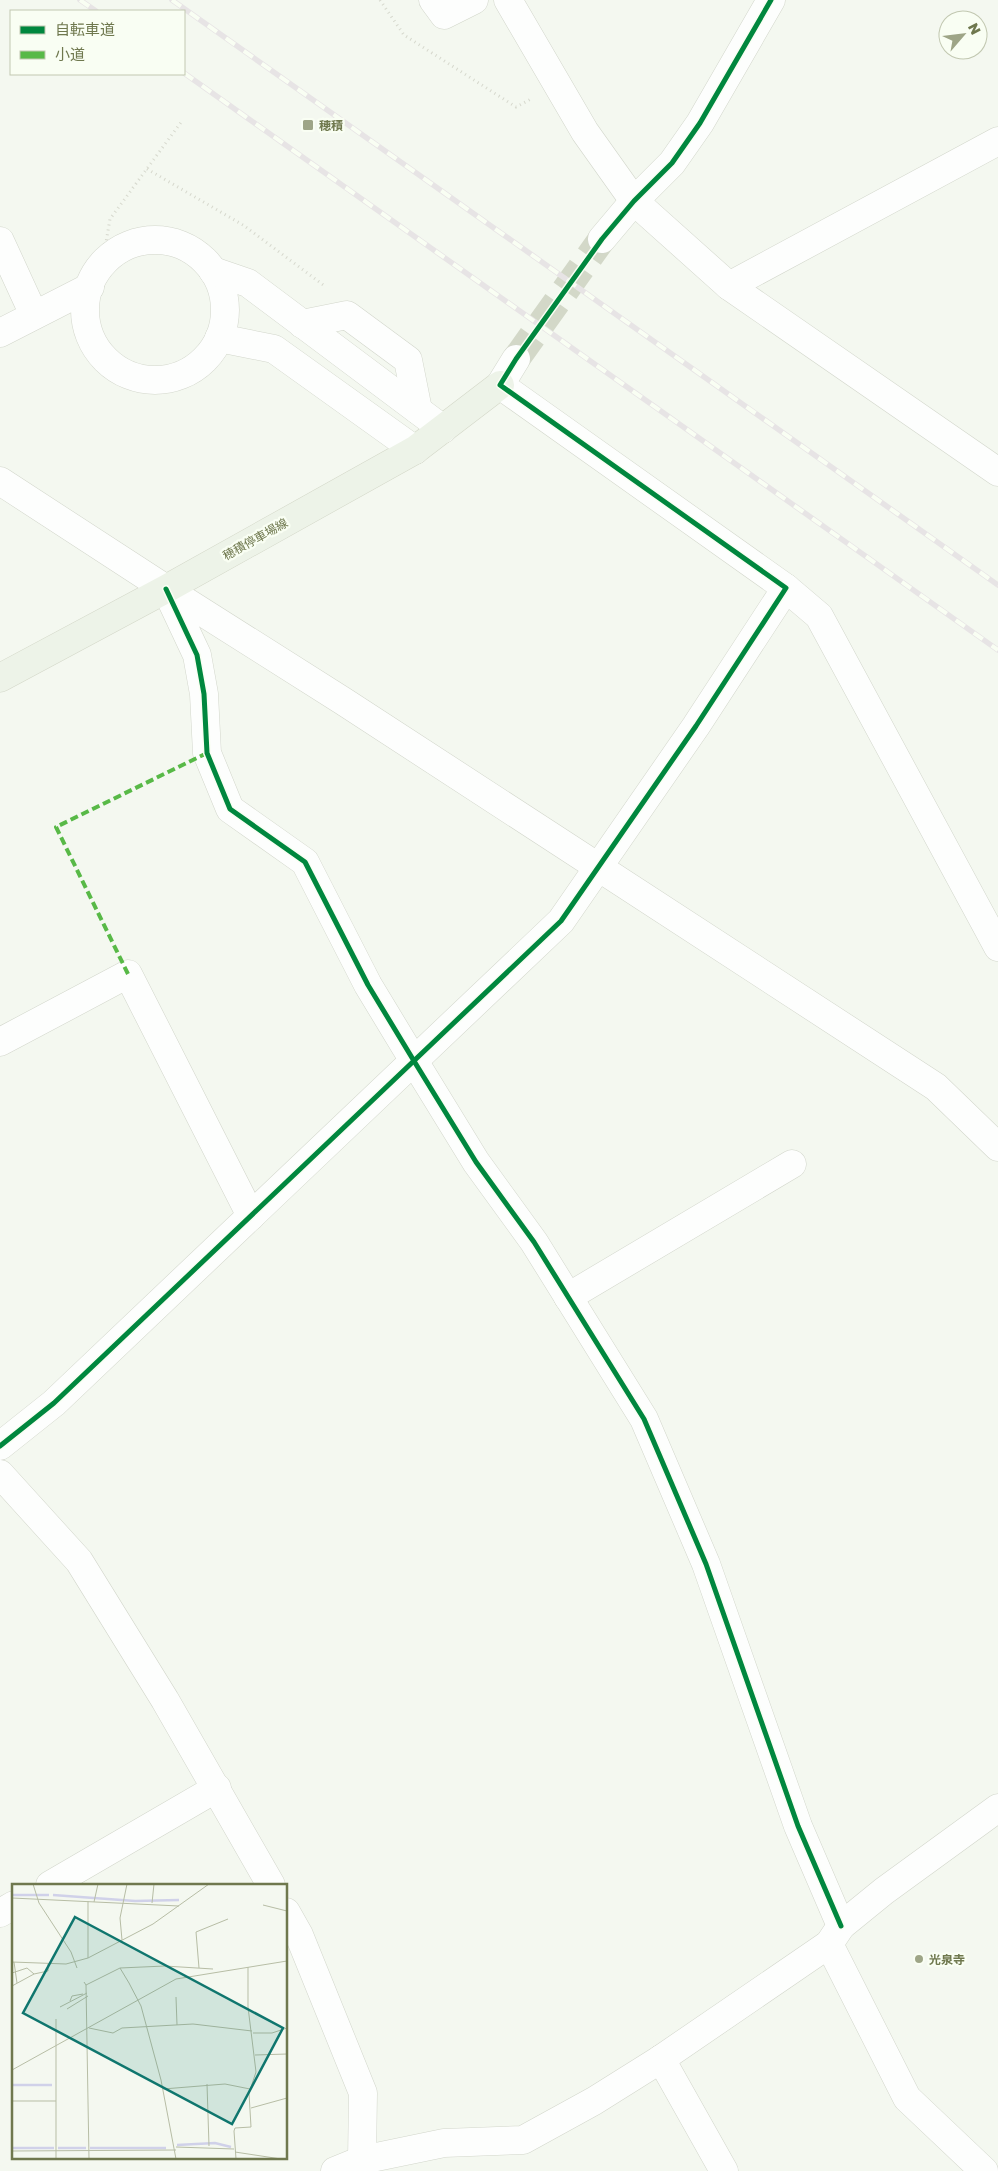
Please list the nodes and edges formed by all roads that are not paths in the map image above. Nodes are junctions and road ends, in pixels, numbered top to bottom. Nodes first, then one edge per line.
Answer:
1 (433, 0) edge
2 (474, 0) edge
3 (508, 0) edge
4 (772, 0) edge
5 (998, 141) edge
6 (634, 201) junction
7 (602, 240) tunnel mouth
8 (0, 241) edge
9 (213, 271) junction
10 (96, 276) junction
11 (729, 286) junction
12 (34, 316) junction
13 (0, 333) edge
14 (219, 338) junction
15 (516, 359) tunnel mouth
16 (500, 385) junction
17 (443, 429) junction
18 (415, 450) junction
19 (998, 472) edge
20 (0, 481) edge
21 (786, 588) junction
22 (166, 589) junction
23 (0, 678) edge
24 (598, 867) junction
25 (998, 947) edge
26 (0, 1042) edge
27 (414, 1061) junction
28 (998, 1147) edge
29 (792, 1164) dead end
30 (250, 1216) junction
31 (568, 1297) junction
32 (0, 1446) edge
33 (0, 1474) edge
34 (217, 1788) junction
35 (998, 1808) edge
36 (52, 1884) edge
37 (270, 1884) edge
38 (12, 1907) edge
39 (0, 1913) edge
40 (288, 1916) edge
41 (835, 1935) junction
42 (661, 2060) junction
43 (362, 2160) junction
44 (335, 2171) edge
45 (724, 2171) edge
46 (984, 2171) edge

1 - 2 street
3 - 6 street
4 - 6 street
5 - 11 street
6 - 7 street
6 - 11 street
8 - 12 street
9 - 10 street
9 - 14 street
9 - 17 street
10 - 12 street
10 - 14 street
11 - 19 street
12 - 13 street
14 - 18 street
15 - 16 street
16 - 17 main road, 穂積停車場線
16 - 21 street
17 - 18 main road, 穂積停車場線
18 - 22 main road, 穂積停車場線
20 - 22 street
21 - 24 street
21 - 25 street
22 - 23 main road, 穂積停車場線
22 - 24 street
22 - 27 street
24 - 27 street
24 - 28 street
26 - 30 street
27 - 30 street
27 - 31 street
29 - 31 street
30 - 32 street
31 - 41 street
33 - 34 street
34 - 36 street
34 - 37 street
35 - 41 street
38 - 39 street
40 - 43 street
41 - 42 street
41 - 46 street
42 - 43 street
42 - 45 street
43 - 44 street

